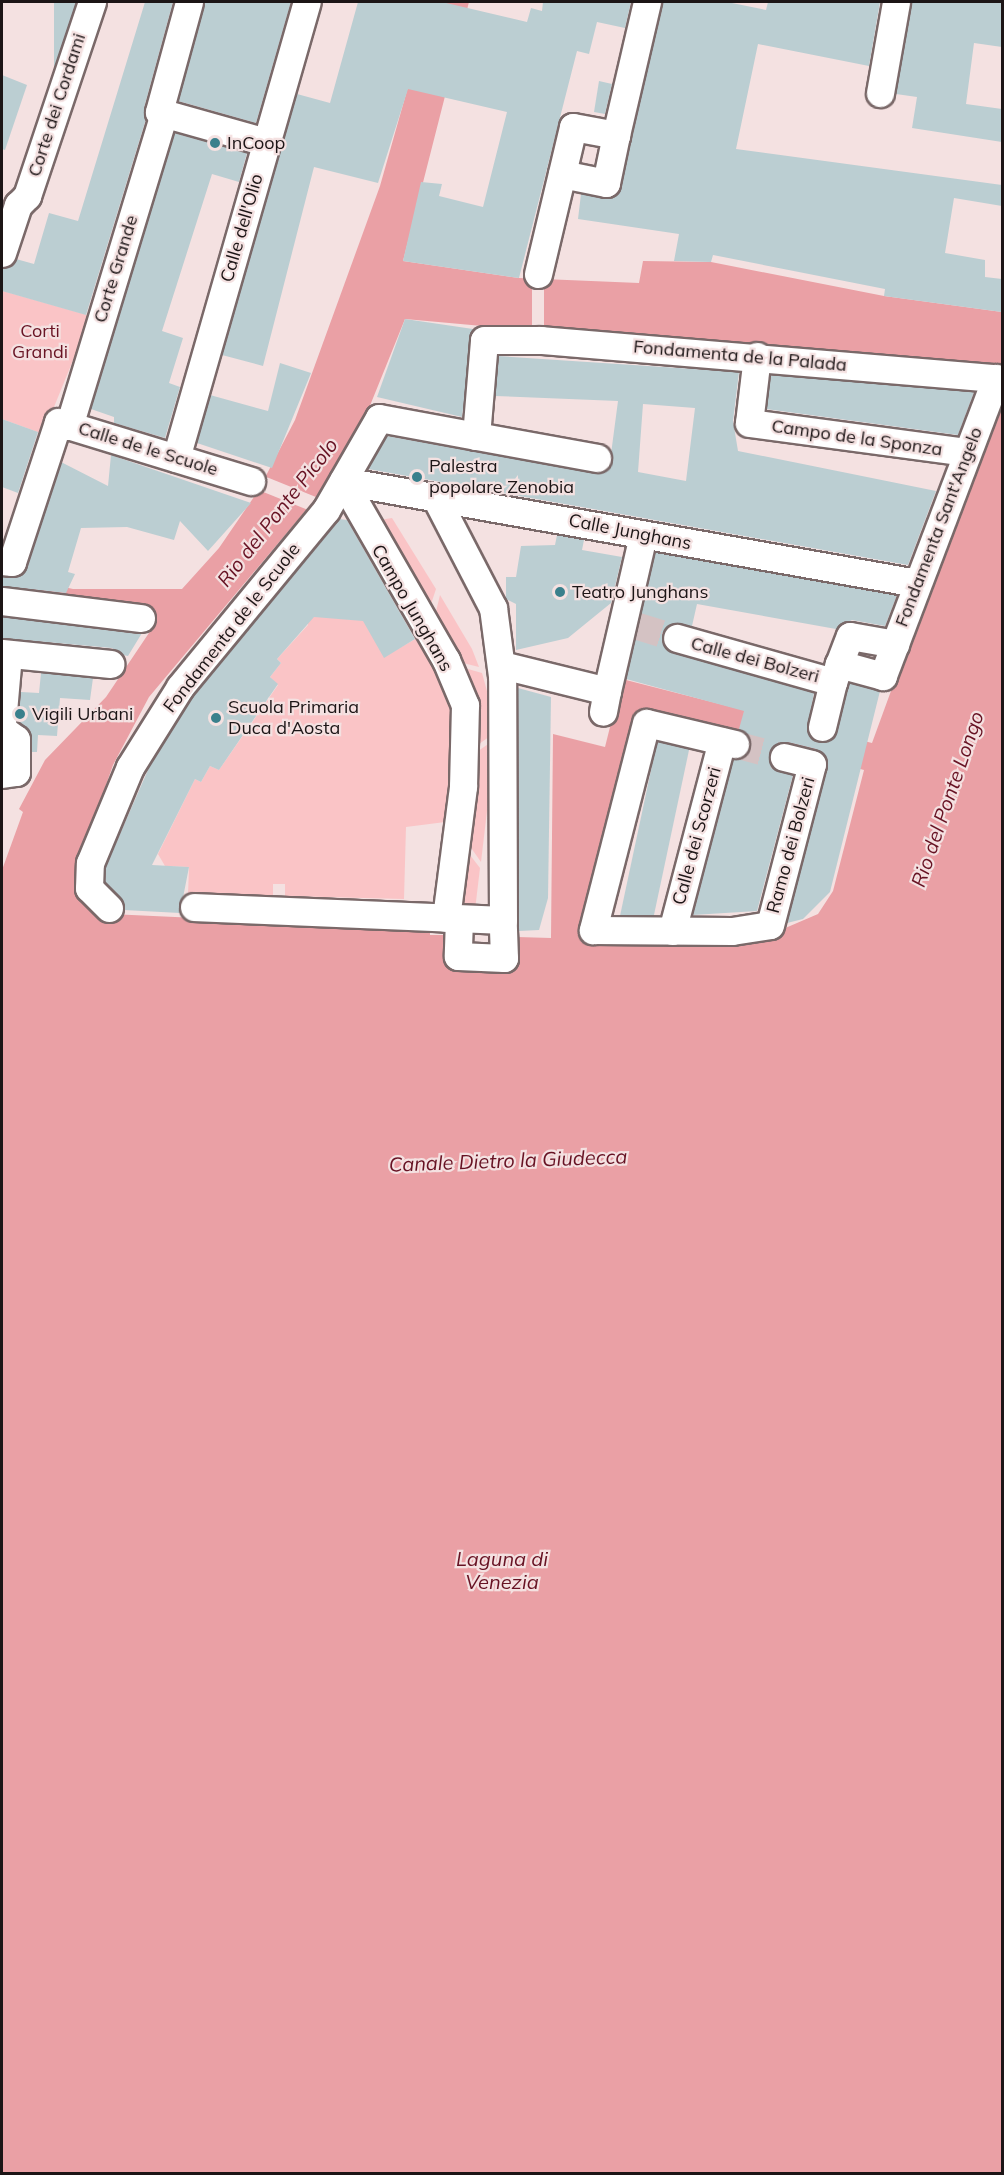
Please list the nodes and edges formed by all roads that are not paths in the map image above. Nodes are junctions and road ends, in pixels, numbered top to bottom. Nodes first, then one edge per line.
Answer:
1 (92, 2) edge
2 (189, 2) edge
3 (307, 2) edge
4 (647, 2) edge
5 (896, 2) edge
6 (879, 93) dead end
7 (164, 113) junction
8 (616, 135) junction
9 (266, 142) junction
10 (562, 174) junction
11 (2, 254) edge
12 (538, 274) dead end
13 (756, 356) junction
14 (996, 378) joint
15 (69, 426) junction
16 (476, 436) junction
17 (966, 452) junction
18 (176, 458) junction
19 (597, 458) dead end
20 (251, 481) dead end
21 (343, 481) junction
22 (436, 498) junction
23 (643, 535) junction
24 (2, 561) edge
25 (917, 583) junction
26 (2, 601) edge
27 (141, 618) dead end
28 (690, 639) tunnel mouth
29 (895, 644) junction
30 (4, 654) edge
31 (110, 664) dead end
32 (502, 665) junction
33 (836, 673) junction
34 (883, 676) joint
35 (2, 723) edge
36 (822, 727) dead end
37 (2, 729) edge
38 (784, 757) tunnel mouth
39 (9, 763) edge
40 (194, 907) dead end
41 (109, 908) dead end
42 (453, 918) junction
43 (503, 920) junction
44 (672, 931) junction

1 - 11 street, Corte dei Cordami
2 - 7 street, Corte Grande
3 - 9 street, Calle dell'Olio
4 - 8 street
5 - 6 street
7 - 9 street
7 - 15 street, Corte Grande
8 - 10 street
8 - 10 street
9 - 18 street, Calle dell'Olio
10 - 12 street
13 - 14 street, Fondamenta de la Palada
13 - 16 street, Fondamenta de la Palada
13 - 17 street, Campo de la Sponza
14 - 17 street, Fondamenta Sant'Angelo
15 - 18 street, Calle de le Scuole
15 - 24 street, Calle de le Scuole
16 - 19 street
16 - 21 street, Fondamenta de le Scuole
17 - 25 street, Fondamenta Sant'Angelo
18 - 20 street, Calle de le Scuole
21 - 22 street, Calle Junghans
21 - 41 street, Fondamenta de le Scuole
21 - 42 street, Campo Junghans
22 - 23 street, Calle Junghans
22 - 32 street
23 - 25 street, Calle Junghans
23 - 32 street
25 - 29 street, Fondamenta Sant'Angelo
26 - 27 street
28 - 33 street, Calle dei Bolzeri
29 - 33 street
29 - 34 street, Fondamenta Sant'Angelo
30 - 31 street
30 - 35 street
32 - 43 street
33 - 34 street, Calle dei Bolzeri
33 - 36 street, Calle dei Bolzeri
37 - 39 street
38 - 44 street, Ramo dei Bolzeri
40 - 42 street
42 - 43 street
42 - 43 street, Campo Junghans
44 - 44 street, Calle dei Scorzeri

